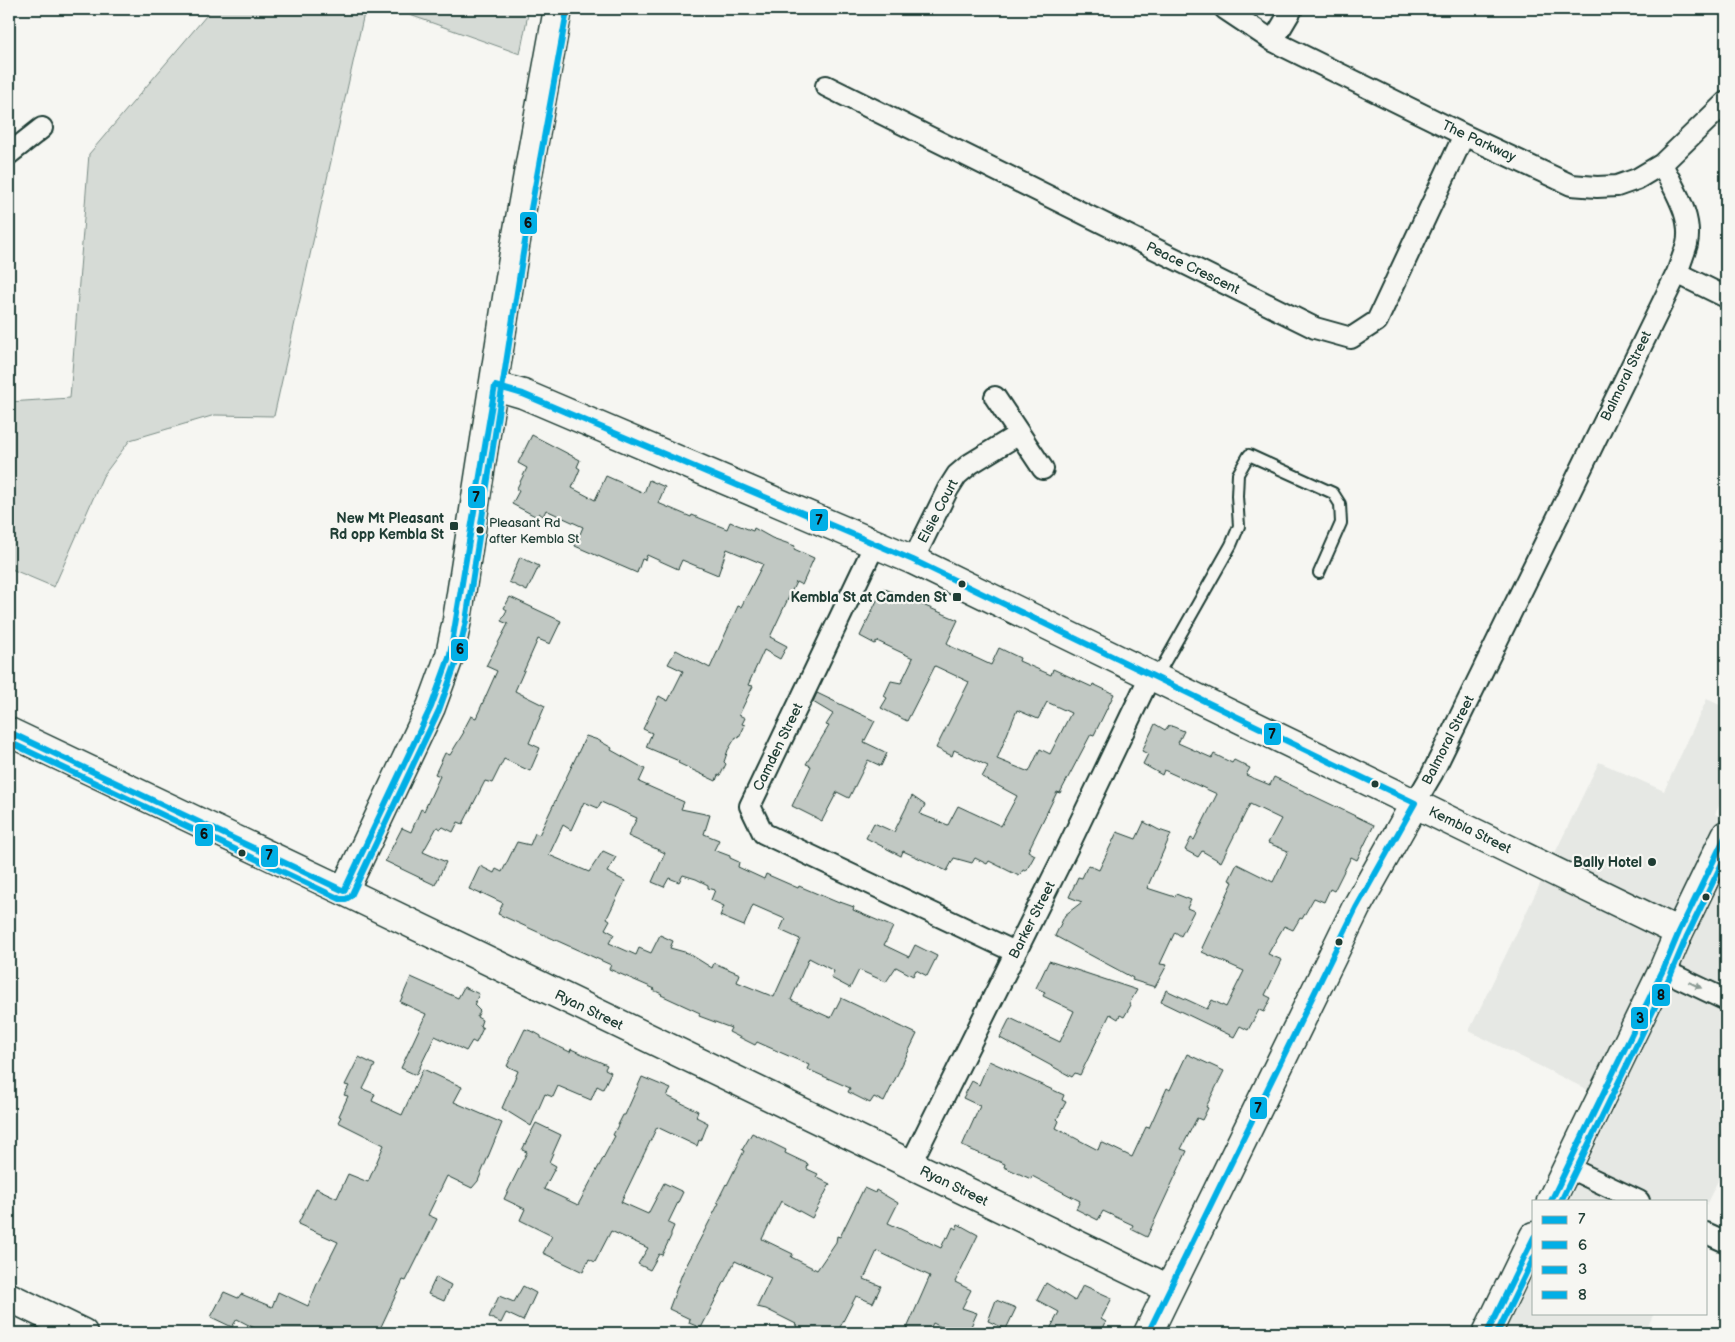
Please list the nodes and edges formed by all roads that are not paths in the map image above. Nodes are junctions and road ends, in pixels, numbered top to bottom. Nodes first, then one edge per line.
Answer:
1 (558, 9) edge
2 (1225, 9) edge
3 (1292, 9) edge
4 (1273, 41) junction
5 (826, 86) dead end
6 (1726, 102) edge
7 (42, 128) dead end
8 (1464, 135) junction
9 (9, 154) edge
10 (1662, 164) junction
11 (1676, 273) junction
12 (1726, 297) edge
13 (495, 386) junction
14 (995, 397) dead end
15 (1018, 434) junction
16 (1043, 469) dead end
17 (875, 544) junction
18 (913, 560) junction
19 (1319, 572) dead end
20 (1154, 676) junction
21 (9, 732) edge
22 (1415, 803) junction
23 (1726, 835) edge
24 (344, 890) junction
25 (1679, 932) junction
26 (1016, 952) junction
27 (1663, 970) junction
28 (1726, 1000) edge
29 (910, 1165) junction
30 (1567, 1167) junction
31 (1551, 1200) edge
32 (1637, 1200) edge
33 (1708, 1234) edge
34 (1532, 1240) edge
35 (1726, 1242) edge
36 (1169, 1289) junction
37 (9, 1297) edge
38 (82, 1333) edge
39 (1148, 1333) edge
40 (1487, 1333) edge

1 - 13 main road
2 - 4 street, The Parkway
3 - 4 street
4 - 8 street, The Parkway
5 - 8 street, Peace Crescent
6 - 10 street, The Parkway
7 - 9 street
8 - 10 street, The Parkway
10 - 11 street, Balmoral Street
11 - 12 street
11 - 22 street, Balmoral Street
13 - 17 main road, Kembla Street
13 - 24 main road
14 - 15 street
15 - 16 street
15 - 18 street, Elsie Court
17 - 18 main road, Kembla Street
17 - 26 street, Camden Street
18 - 20 main road, Kembla Street
19 - 20 lane
20 - 22 main road, Kembla Street
20 - 26 street, Barker Street
21 - 24 main road, Ryan Street
22 - 25 main road, Kembla Street
22 - 36 main road, Balmoral Street
23 - 25 main road
24 - 29 main road, Ryan Street
25 - 27 main road
26 - 29 street, Barker Street
27 -> 28 street
27 - 30 main road
29 - 36 main road, Ryan Street
30 - 31 main road
30 - 32 street
33 - 35 street
34 - 40 main road
36 - 39 main road, Balmoral Street
37 - 38 main road

